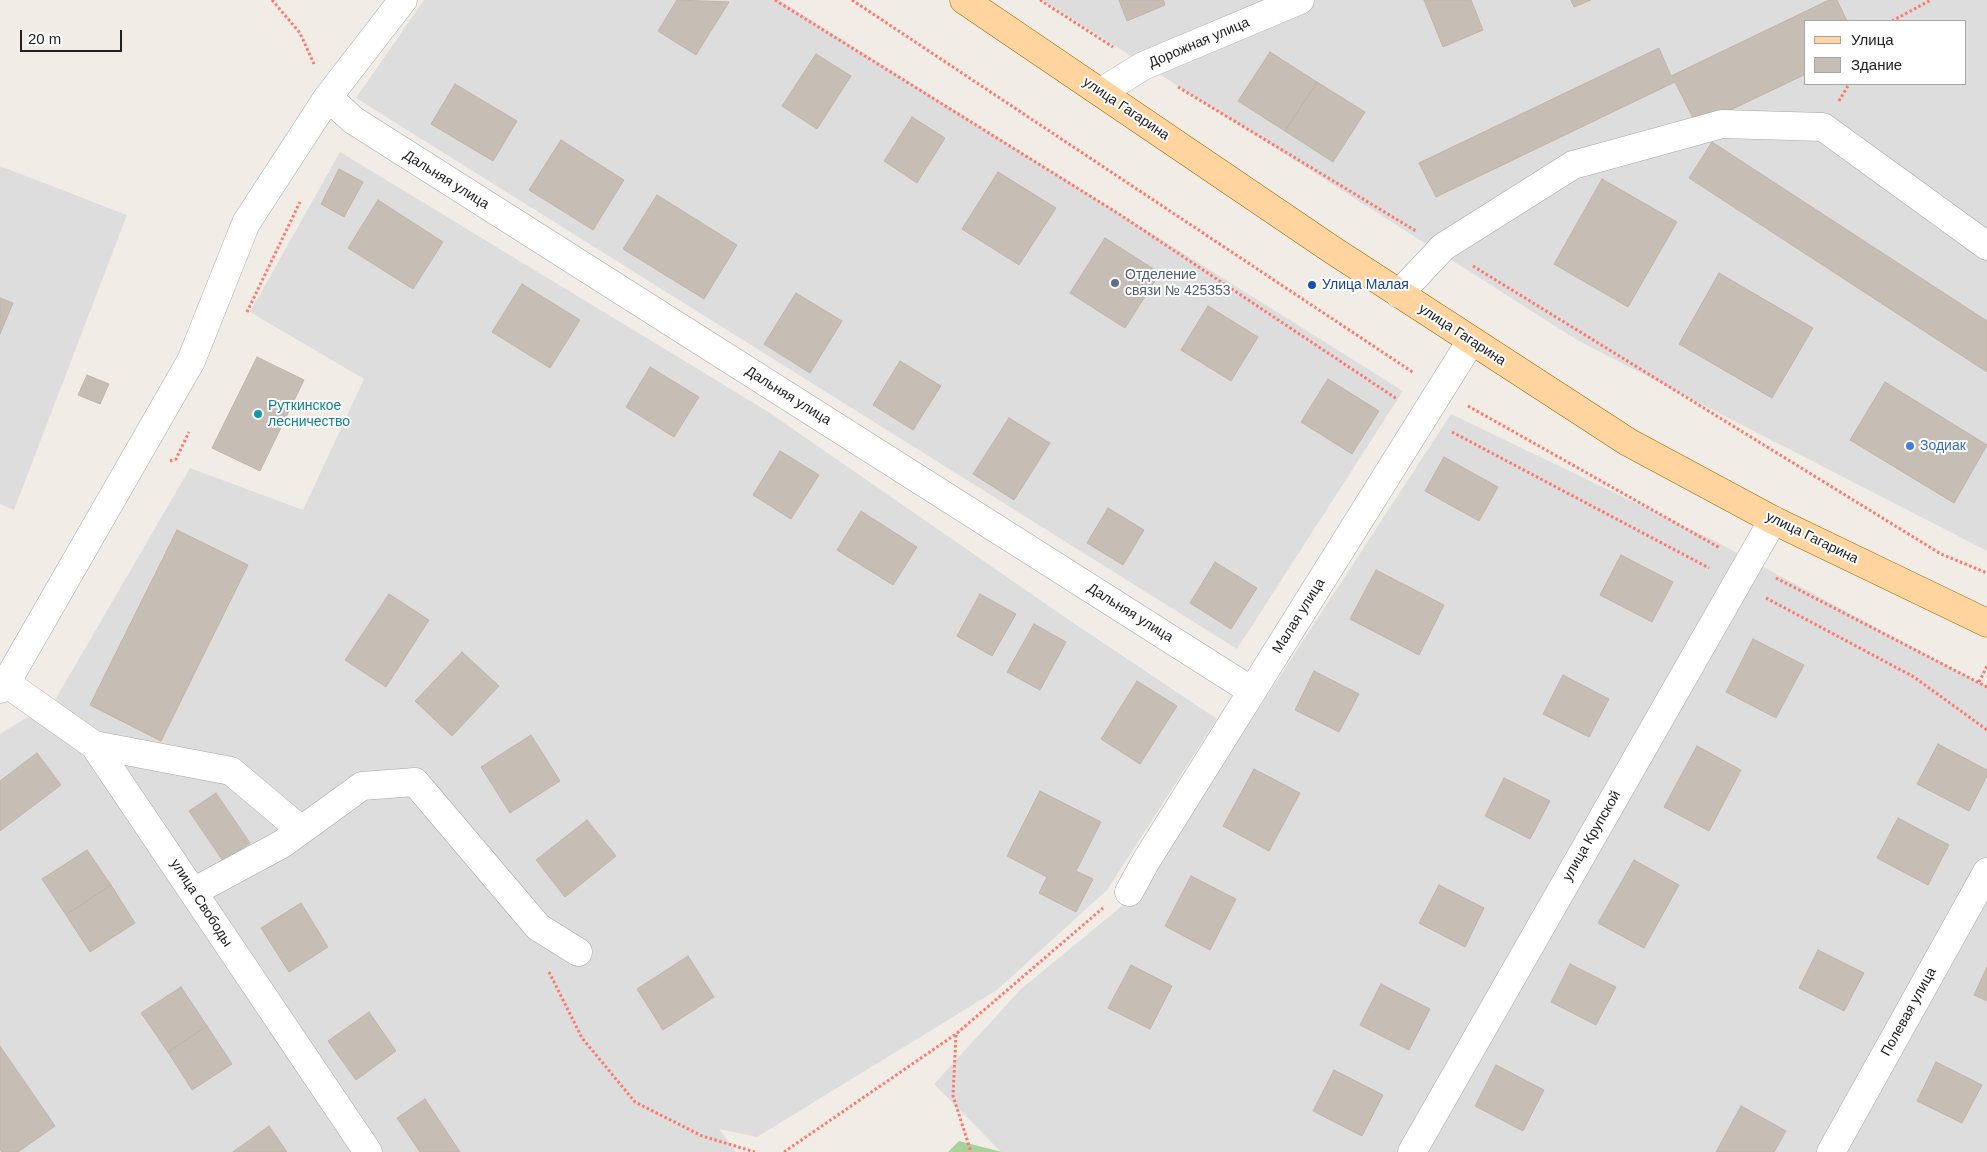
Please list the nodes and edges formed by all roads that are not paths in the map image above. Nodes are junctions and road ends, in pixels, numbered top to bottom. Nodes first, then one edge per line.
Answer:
1 (403, 0) edge
2 (964, 0) edge
3 (1300, 0) edge
4 (1100, 92) junction
5 (328, 97) junction
6 (1987, 246) edge
7 (1399, 294) junction
8 (1471, 341) junction
9 (1773, 520) junction
10 (1987, 623) edge
11 (3, 686) edge
12 (1252, 690) junction
13 (94, 745) junction
14 (300, 830) junction
15 (1987, 872) edge
16 (193, 892) junction
17 (1119, 897) road end
18 (578, 952) dead end
19 (368, 1152) edge
20 (1412, 1152) edge
21 (1831, 1152) edge

1 - 5 street
2 - 4 main road, улица Гагарина
3 - 4 street, Дорожная улица
4 - 7 main road, улица Гагарина
5 - 11 street
5 - 12 street, Дальняя улица
6 - 7 street
7 - 8 main road, улица Гагарина
8 - 9 main road, улица Гагарина
8 - 12 street, Малая улица
9 - 10 main road, улица Гагарина
9 - 20 street, улица Крупской
11 - 13 street, улица Свободы
12 - 17 street, Малая улица
13 - 14 street
13 - 16 street, улица Свободы
14 - 16 street
14 - 18 street
15 - 21 street, Полевая улица
16 - 19 street, улица Свободы

